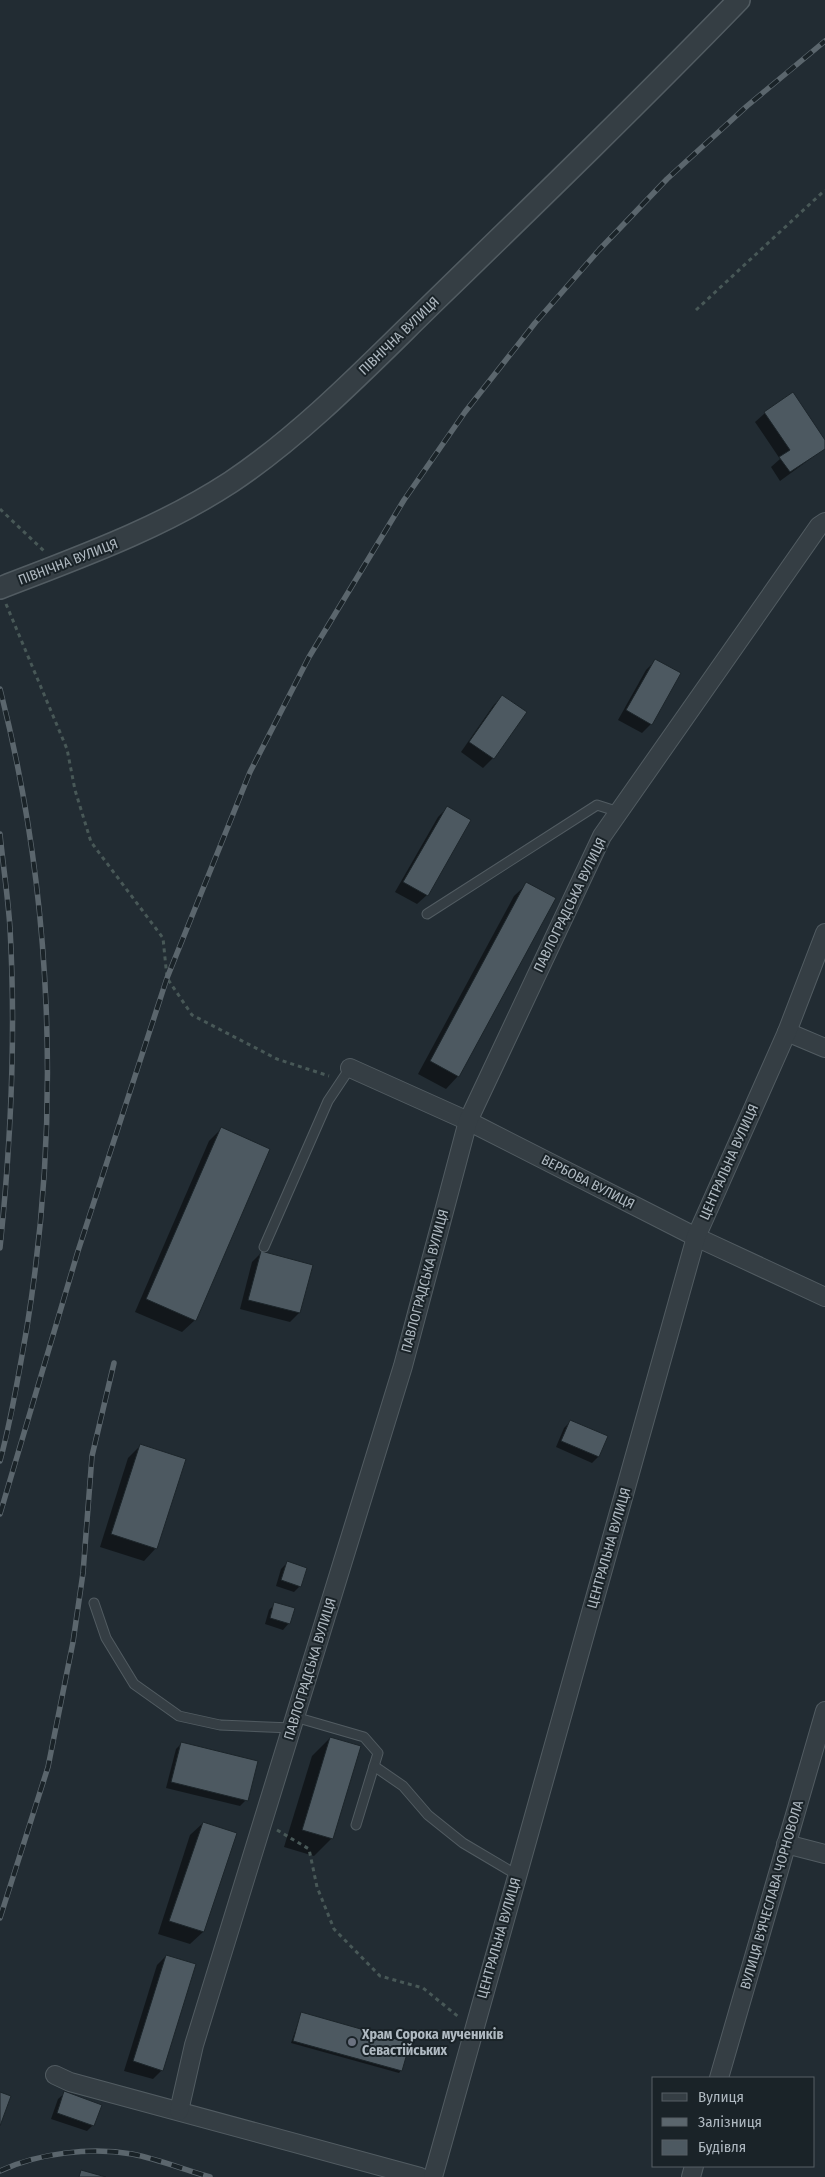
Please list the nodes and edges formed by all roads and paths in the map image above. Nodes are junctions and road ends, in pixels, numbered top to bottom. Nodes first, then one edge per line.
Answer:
1 (739, 0) edge
2 (825, 190) edge
3 (696, 310) dead end
4 (0, 509) edge
5 (823, 527) edge
6 (61, 565) junction
7 (2, 593) edge
8 (619, 812) junction
9 (427, 914) dead end
10 (825, 933) edge
11 (787, 1032) junction
12 (825, 1048) edge
13 (346, 1074) junction
14 (468, 1121) junction
15 (696, 1237) junction
16 (264, 1247) dead end
17 (825, 1297) edge
18 (94, 1602) dead end
19 (825, 1711) edge
20 (293, 1722) junction
21 (374, 1766) junction
22 (263, 1822) junction
23 (356, 1825) dead end
24 (786, 1844) junction
25 (825, 1854) edge
26 (517, 1874) junction
27 (474, 2029) junction
28 (55, 2075) dead end
29 (719, 2077) edge
30 (179, 2111) junction
31 (420, 2177) edge
32 (433, 2177) edge

1 - 6 street, ПІВНІЧНА ВУЛИЦЯ
2 - 3 path
4 - 6 path
5 - 8 street, ПАВЛОГРАДСЬКА ВУЛИЦЯ
6 - 7 street, ПІВНІЧНА ВУЛИЦЯ
7 - 13 path
8 - 9 lane
8 - 14 street, ПАВЛОГРАДСЬКА ВУЛИЦЯ
10 - 11 street, ЦЕНТРАЛЬНА ВУЛИЦЯ
11 - 12 street
11 - 15 street, ЦЕНТРАЛЬНА ВУЛИЦЯ
13 - 14 street, ВЕРБОВА ВУЛИЦЯ
13 - 16 lane
14 - 15 street, ВЕРБОВА ВУЛИЦЯ
14 - 20 street, ПАВЛОГРАДСЬКА ВУЛИЦЯ
15 - 17 street, ВЕРБОВА ВУЛИЦЯ
15 - 26 street, ЦЕНТРАЛЬНА ВУЛИЦЯ
18 - 20 lane
19 - 24 street, ВУЛИЦЯ В'ЯЧЕСЛАВА ЧОРНОВОЛА
20 - 21 lane
20 - 22 street, ПАВЛОГРАДСЬКА ВУЛИЦЯ
21 - 23 lane
21 - 26 lane
22 - 27 path
22 - 30 street, ПАВЛОГРАДСЬКА ВУЛИЦЯ
24 - 25 street
24 - 29 street, ВУЛИЦЯ В'ЯЧЕСЛАВА ЧОРНОВОЛА
26 - 27 street, ЦЕНТРАЛЬНА ВУЛИЦЯ
27 - 32 street, ЦЕНТРАЛЬНА ВУЛИЦЯ
28 - 30 street
30 - 31 street

